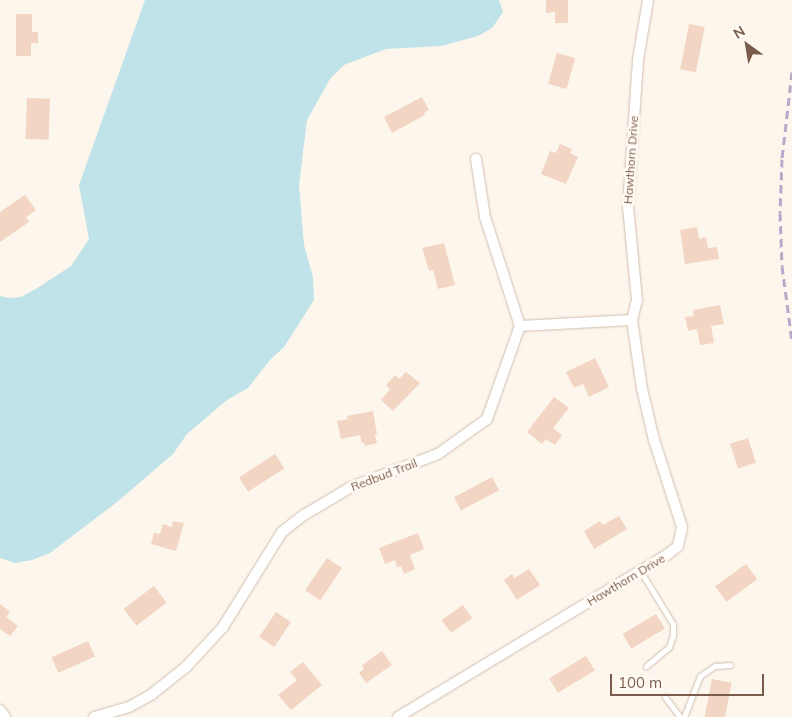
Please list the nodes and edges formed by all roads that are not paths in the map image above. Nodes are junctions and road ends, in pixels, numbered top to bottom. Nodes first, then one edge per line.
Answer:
1 (648, 0) edge
2 (476, 159) dead end
3 (632, 320) junction
4 (520, 326) junction
5 (641, 572) junction
6 (730, 665) dead end
7 (646, 666) dead end
8 (665, 697) dead end
9 (0, 710) edge
10 (116, 714) edge
11 (5, 717) edge
12 (94, 717) edge
13 (398, 717) edge
14 (680, 717) edge
15 (684, 717) edge

1 - 3 street, Hawthorn Drive
2 - 4 street
3 - 4 street
3 - 5 street, Hawthorn Drive
4 - 10 street, Redbud Trail
5 - 7 lane
5 - 13 street, Hawthorn Drive
6 - 15 lane
8 - 14 lane
9 - 11 street
10 - 12 street, Redbud Trail

